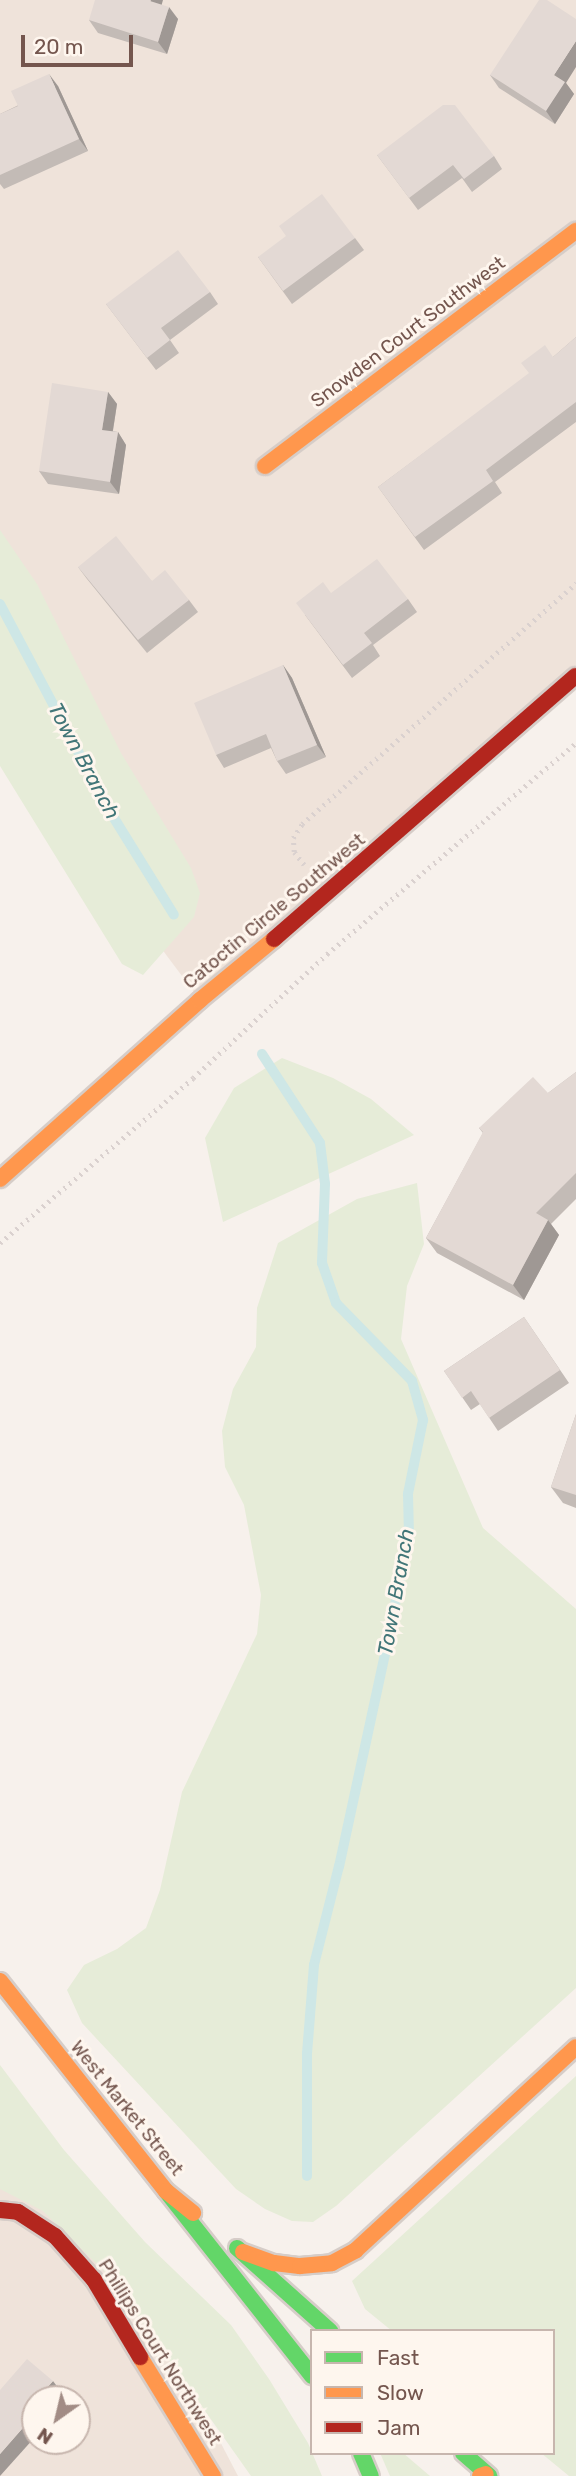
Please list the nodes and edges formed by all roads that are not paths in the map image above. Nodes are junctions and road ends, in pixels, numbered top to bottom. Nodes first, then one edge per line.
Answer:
1 (576, 231) edge
2 (265, 466) dead end
3 (576, 676) edge
4 (0, 1179) edge
5 (0, 1981) edge
6 (576, 2047) edge
7 (166, 2192) junction
8 (0, 2210) edge
9 (243, 2252) junction
10 (328, 2329) edge
11 (310, 2373) edge
12 (362, 2455) edge
13 (465, 2455) edge
14 (485, 2475) edge
15 (213, 2476) edge
16 (371, 2476) edge

1 - 2 main road, Snowden Court Southwest
3 - 4 main road, Catoctin Circle Southwest
5 - 7 main road, West Market Street
6 - 9 main road
7 - 9 main road, West Market Street
7 - 11 main road
8 - 15 main road, Phillips Court Northwest
9 - 10 main road, West Market Street
12 - 16 main road
13 - 14 main road

